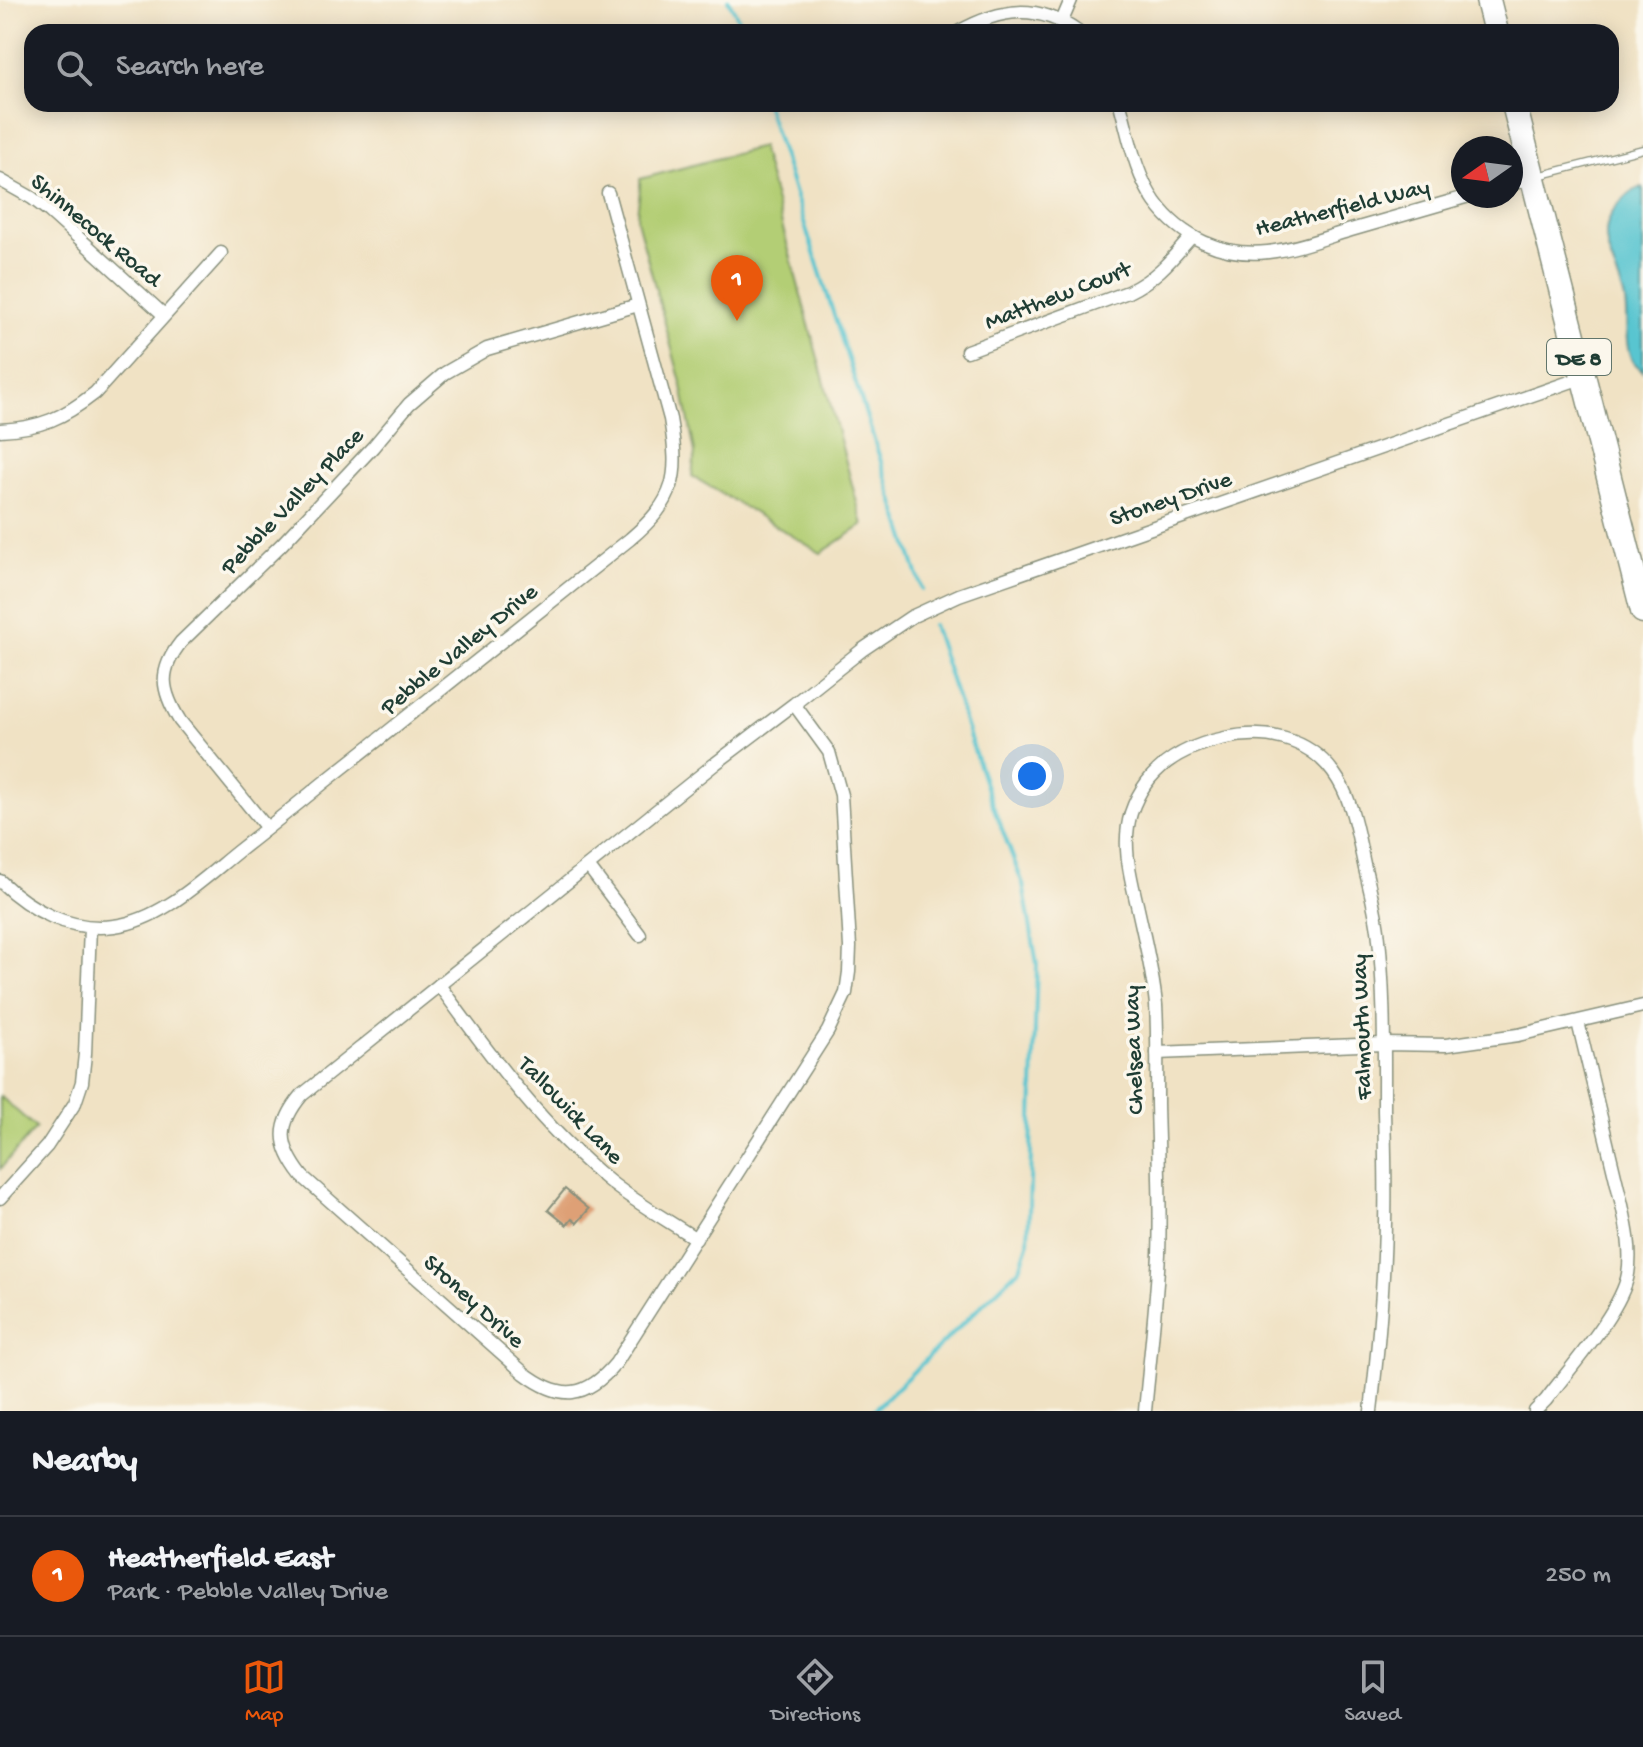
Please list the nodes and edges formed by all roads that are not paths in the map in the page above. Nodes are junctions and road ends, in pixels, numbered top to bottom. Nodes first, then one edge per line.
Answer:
1 (1071, 0) edge
2 (1488, 0) edge
3 (1062, 21) junction
4 (973, 24) edge
5 (1066, 24) edge
6 (1494, 24) edge
7 (1122, 112) edge
8 (1515, 112) edge
9 (1517, 136) edge
10 (1643, 149) edge
11 (0, 180) edge
12 (1523, 181) edge
13 (1523, 184) edge
14 (608, 193) dead end
15 (1451, 201) edge
16 (1191, 237) junction
17 (221, 253) dead end
18 (638, 305) junction
19 (164, 315) junction
20 (967, 351) dead end
21 (1584, 377) junction
22 (0, 430) edge
23 (1643, 611) edge
24 (794, 704) junction
25 (1222, 738) joint
26 (267, 828) junction
27 (588, 866) junction
28 (0, 881) edge
29 (90, 927) junction
30 (640, 935) dead end
31 (439, 985) junction
32 (1643, 1006) edge
33 (1578, 1022) junction
34 (1384, 1044) junction
35 (1157, 1053) junction
36 (0, 1198) edge
37 (696, 1239) junction
38 (1145, 1411) edge
39 (1371, 1411) edge
40 (1535, 1411) edge

1 - 3 street
2 - 6 highway
3 - 4 street
3 - 5 street
7 - 16 street, Heatherfield Way
8 - 9 highway, DE 8
10 - 12 lane
11 - 19 street, Shinnecock Road
13 - 21 highway, DE 8
14 - 18 street, Pebble Valley Drive
15 - 16 street, Heatherfield Way
16 - 20 street, Matthew Court
17 - 19 street
18 - 26 street, Pebble Valley Drive
18 - 26 street, Pebble Valley Place
19 - 22 street
21 - 23 highway, DE 8
21 - 24 street, Stoney Drive
24 - 27 street, Stoney Drive
24 - 37 street, Stoney Drive
25 - 34 street, Falmouth Way
25 - 35 street, Chelsea Way
26 - 29 street, Pebble Valley Drive
27 - 30 street
27 - 31 street, Stoney Drive
28 - 29 street, Pebble Valley Drive
29 - 36 street
31 - 37 street, Tallowick Lane
31 - 37 street, Stoney Drive
32 - 33 street
33 - 34 street
33 - 40 street
34 - 35 street
34 - 39 street, Falmouth Way
35 - 38 street, Chelsea Way

